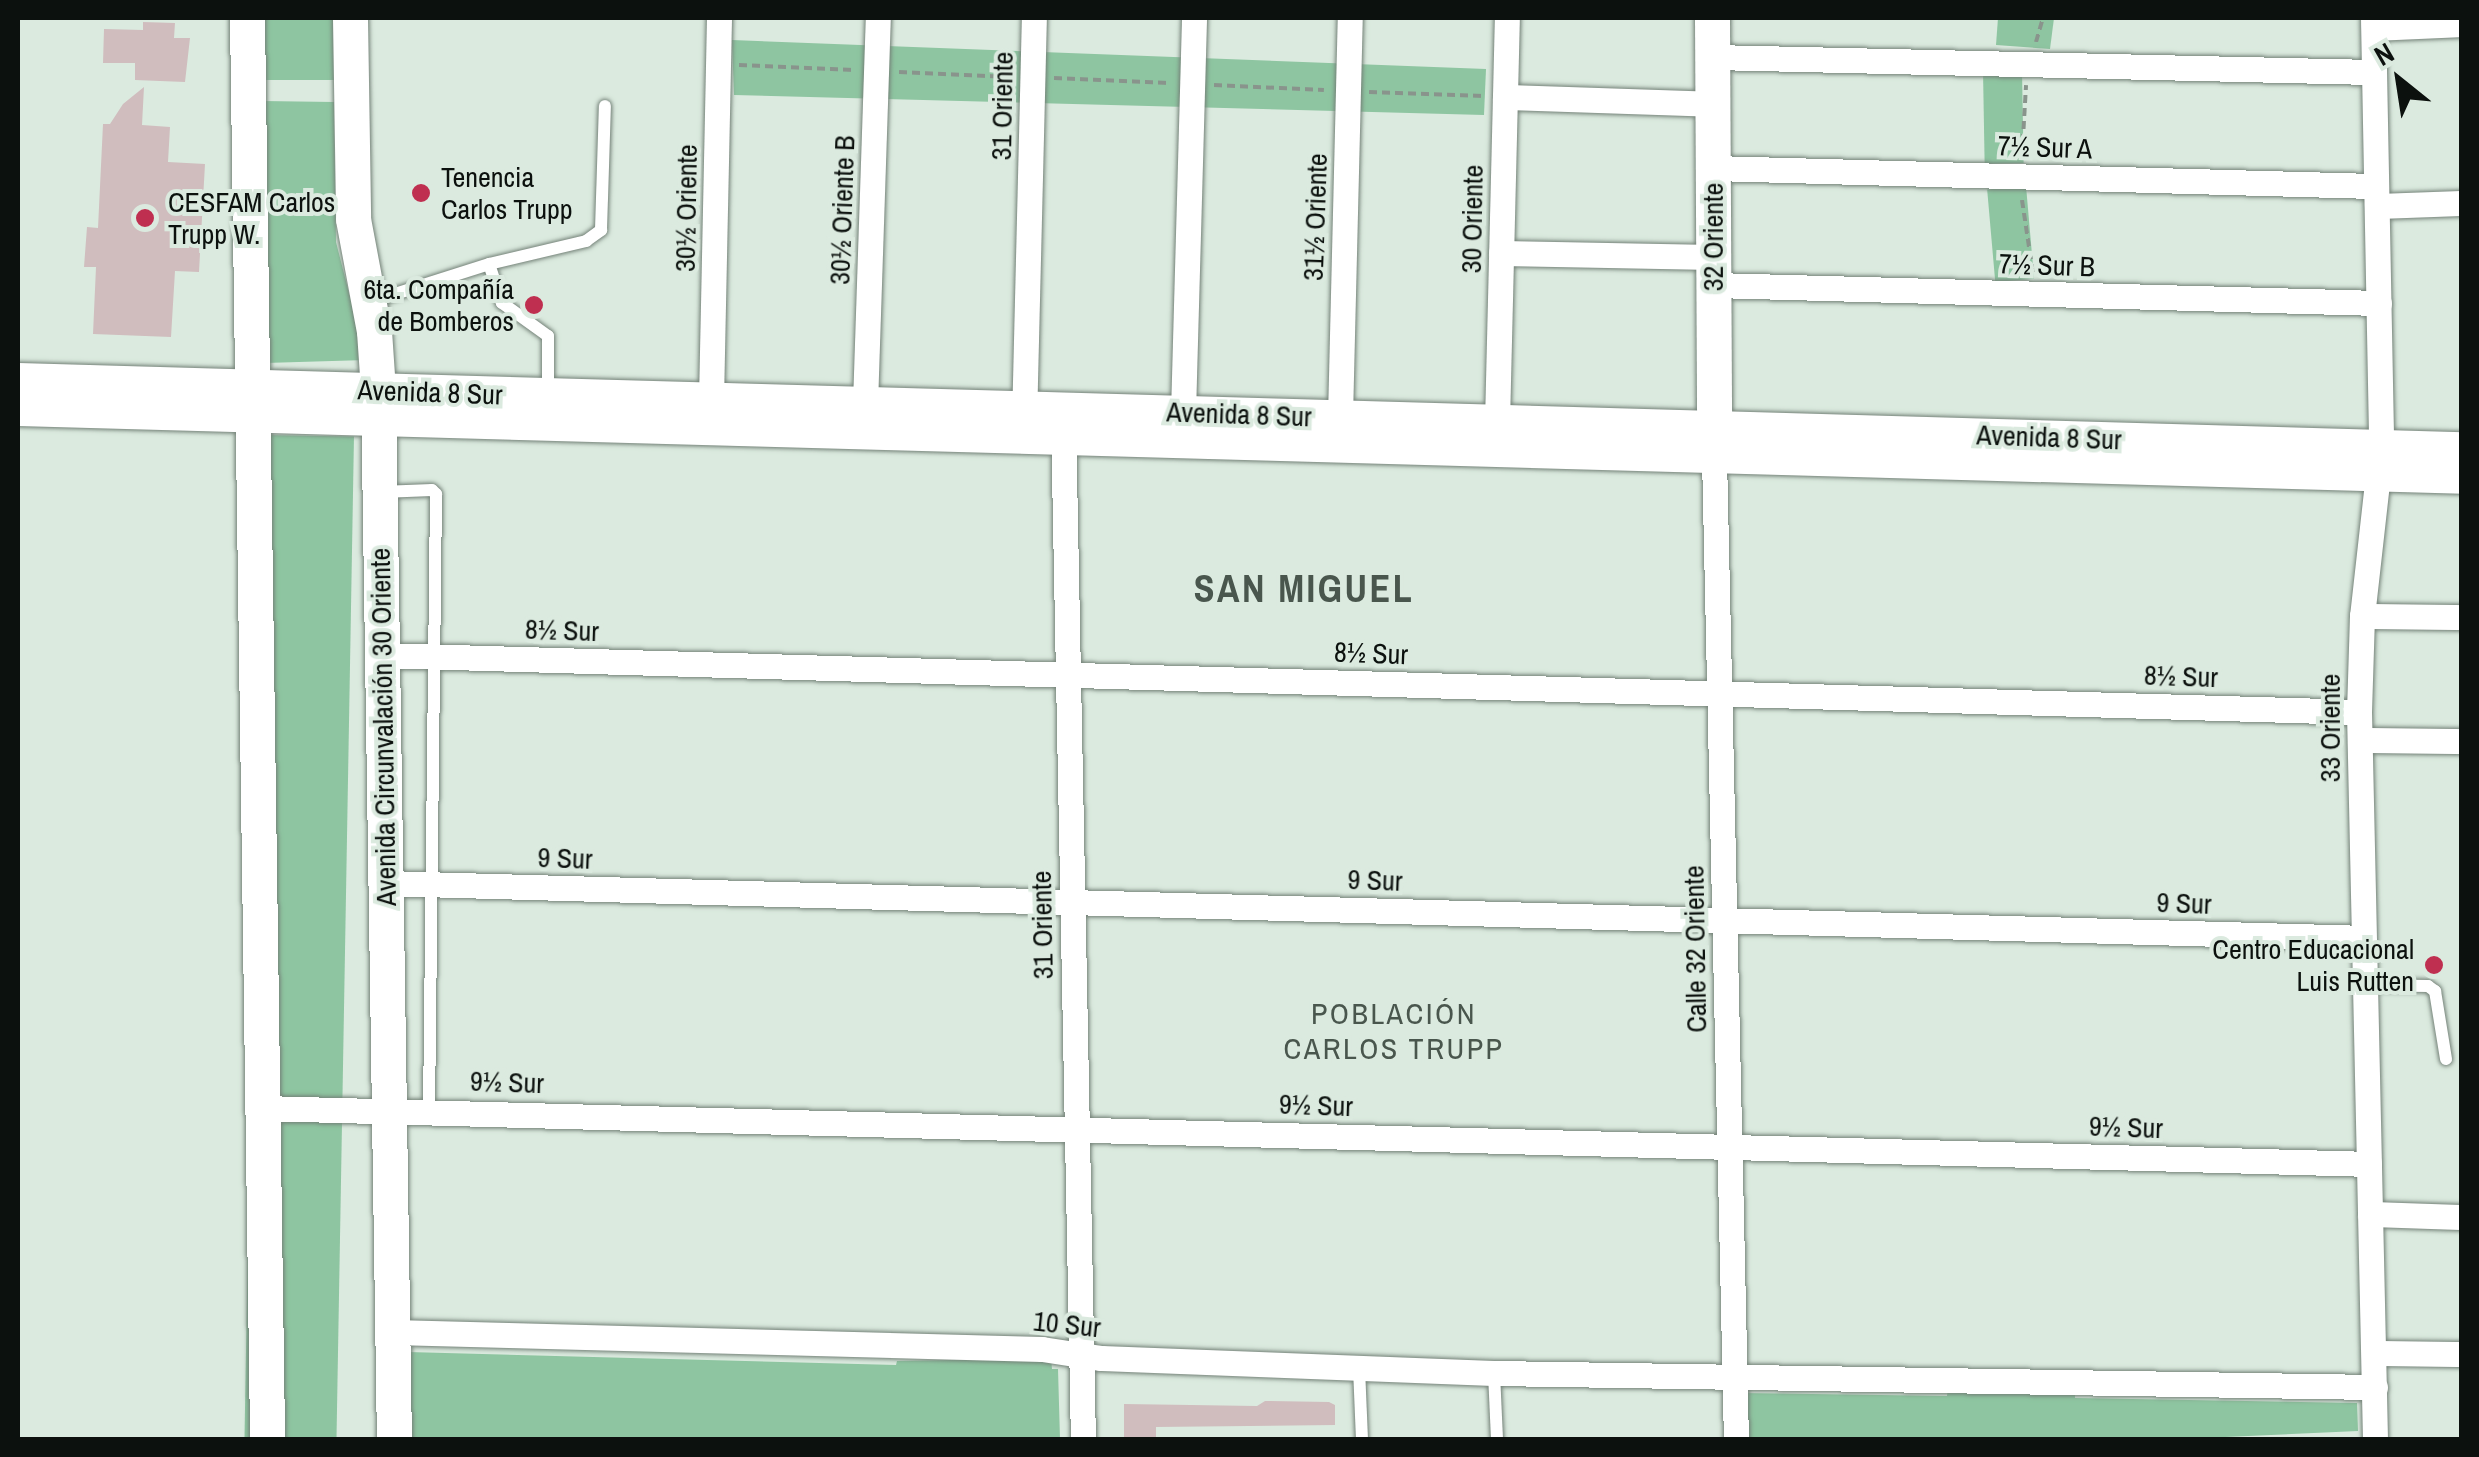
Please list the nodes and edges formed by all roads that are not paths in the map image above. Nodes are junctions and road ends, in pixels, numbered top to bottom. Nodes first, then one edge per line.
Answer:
1 (246, 18) edge
2 (350, 18) edge
3 (719, 18) edge
4 (878, 18) edge
5 (1034, 18) edge
6 (1194, 18) edge
7 (1350, 18) edge
8 (1507, 18) edge
9 (1712, 18) edge
10 (2373, 23) edge
11 (2462, 24) edge
12 (1712, 56) junction
13 (2374, 72) junction
14 (1505, 97) junction
15 (1713, 104) junction
16 (605, 106) dead end
17 (1713, 168) junction
18 (2376, 196) junction
19 (2462, 203) edge
20 (1501, 253) junction
21 (488, 264) junction
22 (1714, 271) junction
23 (367, 302) junction
24 (2378, 304) junction
25 (18, 380) edge
26 (711, 400) junction
27 (251, 401) junction
28 (378, 404) junction
29 (866, 404) junction
30 (18, 408) edge
31 (547, 409) junction
32 (1183, 413) junction
33 (1340, 417) junction
34 (1024, 422) junction
35 (1497, 422) junction
36 (1063, 423) junction
37 (1715, 442) junction
38 (2462, 449) edge
39 (2380, 460) junction
40 (2462, 476) edge
41 (379, 492) junction
42 (2362, 616) junction
43 (2462, 616) edge
44 (382, 655) junction
45 (432, 656) junction
46 (1067, 674) junction
47 (1720, 693) junction
48 (2360, 712) junction
49 (2360, 740) junction
50 (2462, 741) edge
51 (385, 883) junction
52 (430, 884) junction
53 (1072, 902) junction
54 (1725, 920) junction
55 (2363, 938) junction
56 (2364, 985) junction
57 (2446, 1059) dead end
58 (262, 1108) junction
59 (389, 1109) junction
60 (429, 1110) junction
61 (1076, 1128) junction
62 (1730, 1146) junction
63 (2369, 1164) junction
64 (2370, 1214) junction
65 (2462, 1217) edge
66 (392, 1332) junction
67 (2374, 1353) junction
68 (2462, 1354) edge
69 (1081, 1355) junction
70 (1360, 1368) junction
71 (1494, 1373) junction
72 (1735, 1374) junction
73 (2375, 1387) junction
74 (266, 1440) edge
75 (394, 1440) edge
76 (1083, 1440) edge
77 (1362, 1440) edge
78 (1497, 1440) edge
79 (1736, 1440) edge
80 (2375, 1440) edge

1 - 27 street
2 - 23 street, Avenida Circunvalación 30 Oriente
3 - 26 street, 30½ Oriente
4 - 29 street, 30½ Oriente B
5 - 34 street, 31 Oriente
6 - 32 street
7 - 33 street, 31½ Oriente
8 - 14 street, 30 Oriente
9 - 12 street, 32 Oriente
10 - 11 street
10 - 13 street, 33 Oriente
12 - 13 street
12 - 15 street, 32 Oriente
13 - 18 street, 33 Oriente
14 - 15 street
14 - 20 street, 30 Oriente
15 - 17 street, 32 Oriente
16 - 21 lane
17 - 18 street, 7½ Sur A
17 - 22 street, 32 Oriente
18 - 19 street, 7½ Sur A
18 - 24 street, 33 Oriente
20 - 22 street, 7½ Sur B
20 - 35 street, 30 Oriente
21 - 23 lane
21 - 31 lane
22 - 24 street, 7½ Sur B
22 - 37 street, 32 Oriente
23 - 28 street, Avenida Circunvalación 30 Oriente
24 - 39 street, 33 Oriente
25 - 27 street, Avenida 8 Sur
26 - 29 street, Avenida 8 Sur
26 - 31 street, Avenida 8 Sur
27 - 28 street, Avenida 8 Sur
27 - 30 street, Avenida 8 Sur
27 - 58 street
28 - 31 street, Avenida 8 Sur
28 - 41 street, Avenida Circunvalación 30 Oriente
29 - 34 street, Avenida 8 Sur
31 - 34 street, Avenida 8 Sur
32 - 33 street, Avenida 8 Sur
32 - 36 street, Avenida 8 Sur
33 - 35 street, Avenida 8 Sur
34 - 36 street, Avenida 8 Sur
35 - 37 street, Avenida 8 Sur
36 - 37 street, Avenida 8 Sur
36 - 46 street, 31 Oriente
37 - 39 street, Avenida 8 Sur
37 - 47 street, Calle 32 Oriente
38 - 39 street, Avenida 8 Sur
39 - 40 street, Avenida 8 Sur
39 - 42 street, 33 Oriente
41 - 44 street, Avenida Circunvalación 30 Oriente
41 - 45 lane
42 - 43 street
42 - 48 street, 33 Oriente
44 - 45 street, 8½ Sur
44 - 51 street, Avenida Circunvalación 30 Oriente
45 - 46 street, 8½ Sur
45 - 52 lane
46 - 47 street, 8½ Sur
46 - 53 street, 31 Oriente
47 - 48 street, 8½ Sur
47 - 54 street, Calle 32 Oriente
48 - 49 street, 33 Oriente
49 - 50 street
49 - 55 street, 33 Oriente
51 - 52 street, 9 Sur
51 - 59 street, Avenida Circunvalación 30 Oriente
52 - 53 street, 9 Sur
52 - 60 lane
53 - 54 street, 9 Sur
53 - 61 street, 31 Oriente
54 - 55 street, 9 Sur
54 - 62 street, Calle 32 Oriente
55 - 56 street, 33 Oriente
56 - 57 lane
56 - 63 street, 33 Oriente
58 - 59 street, 9½ Sur
58 - 74 street
59 - 60 street, 9½ Sur
59 - 66 street, Avenida Circunvalación 30 Oriente
60 - 61 street, 9½ Sur
61 - 62 street, 9½ Sur
61 - 69 street, 31 Oriente
62 - 63 street, 9½ Sur
62 - 72 street, Calle 32 Oriente
63 - 64 street, 33 Oriente
64 - 65 street
64 - 67 street, 33 Oriente
66 - 69 street, 10 Sur
66 - 75 street, Avenida Circunvalación 30 Oriente
67 - 68 street
67 - 73 street, 33 Oriente
69 - 70 street, 10 Sur
69 - 76 street, 31 Oriente
70 - 71 street, 10 Sur
70 - 77 lane
71 - 72 street, 10 Sur
71 - 78 lane
72 - 73 street, 10 Sur
72 - 79 street, Calle 32 Oriente
73 - 80 street, 33 Oriente

